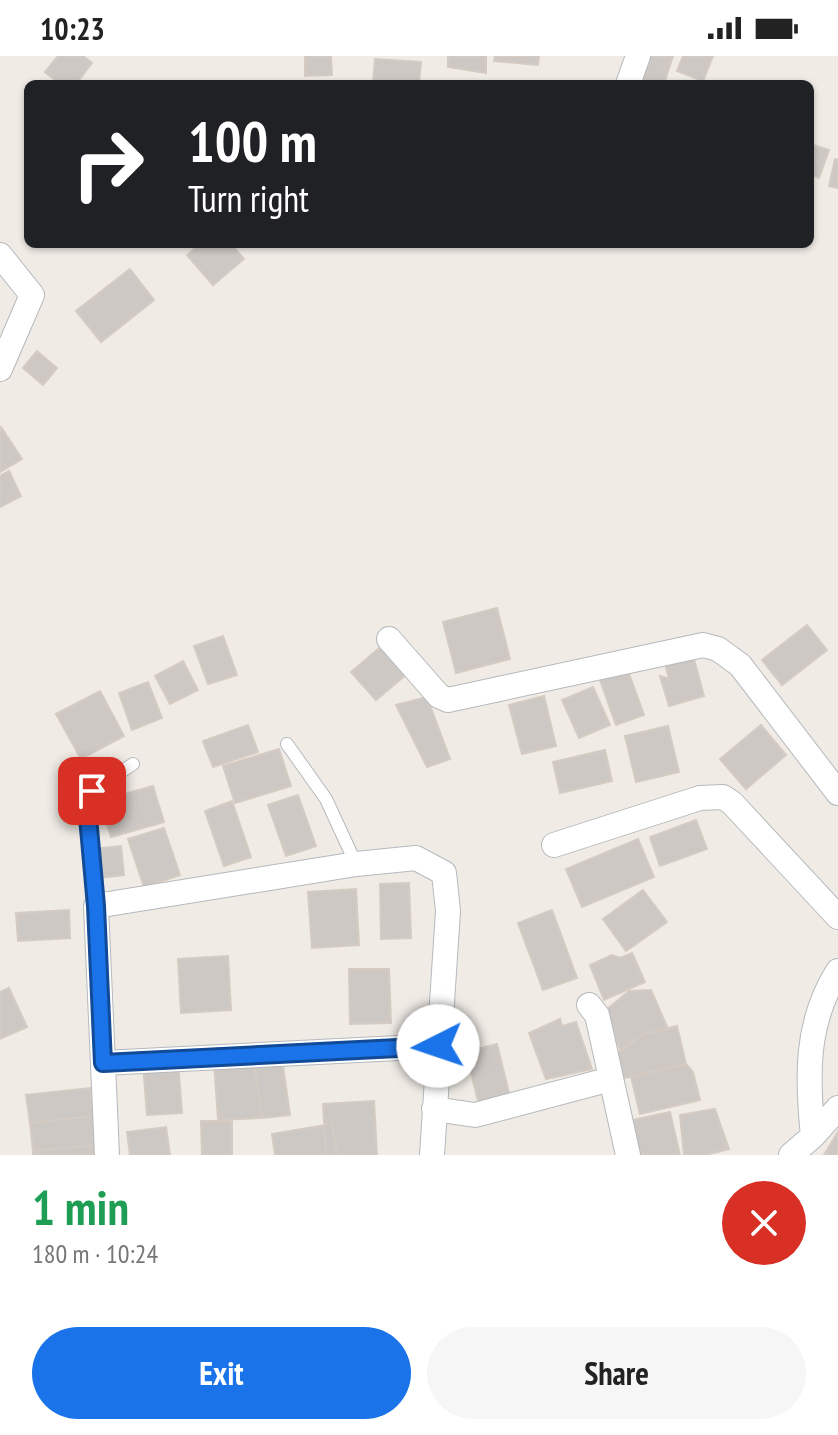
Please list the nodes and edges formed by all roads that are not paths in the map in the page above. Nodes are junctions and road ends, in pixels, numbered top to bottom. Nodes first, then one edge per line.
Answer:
1 (638, 56) edge
2 (629, 80) edge
3 (0, 255) edge
4 (0, 369) edge
5 (389, 639) dead end
6 (287, 744) dead end
7 (133, 764) dead end
8 (838, 793) edge
9 (554, 845) dead end
10 (356, 864) junction
11 (96, 906) junction
12 (838, 917) edge
13 (838, 971) edge
14 (589, 1005) dead end
15 (438, 1046) junction
16 (103, 1063) junction
17 (611, 1079) junction
18 (838, 1108) edge
19 (434, 1109) junction
20 (813, 1136) junction
21 (107, 1155) edge
22 (432, 1155) edge
23 (628, 1155) edge
24 (791, 1155) edge

1 - 2 street
3 - 4 street
5 - 8 street
6 - 10 lane
7 - 11 lane
9 - 12 street
10 - 11 street
10 - 15 street
11 - 16 street
13 - 20 street
14 - 17 street
15 - 16 street
15 - 19 street
16 - 21 street
17 - 19 street
17 - 23 street
18 - 20 street
19 - 22 street
20 - 24 street

